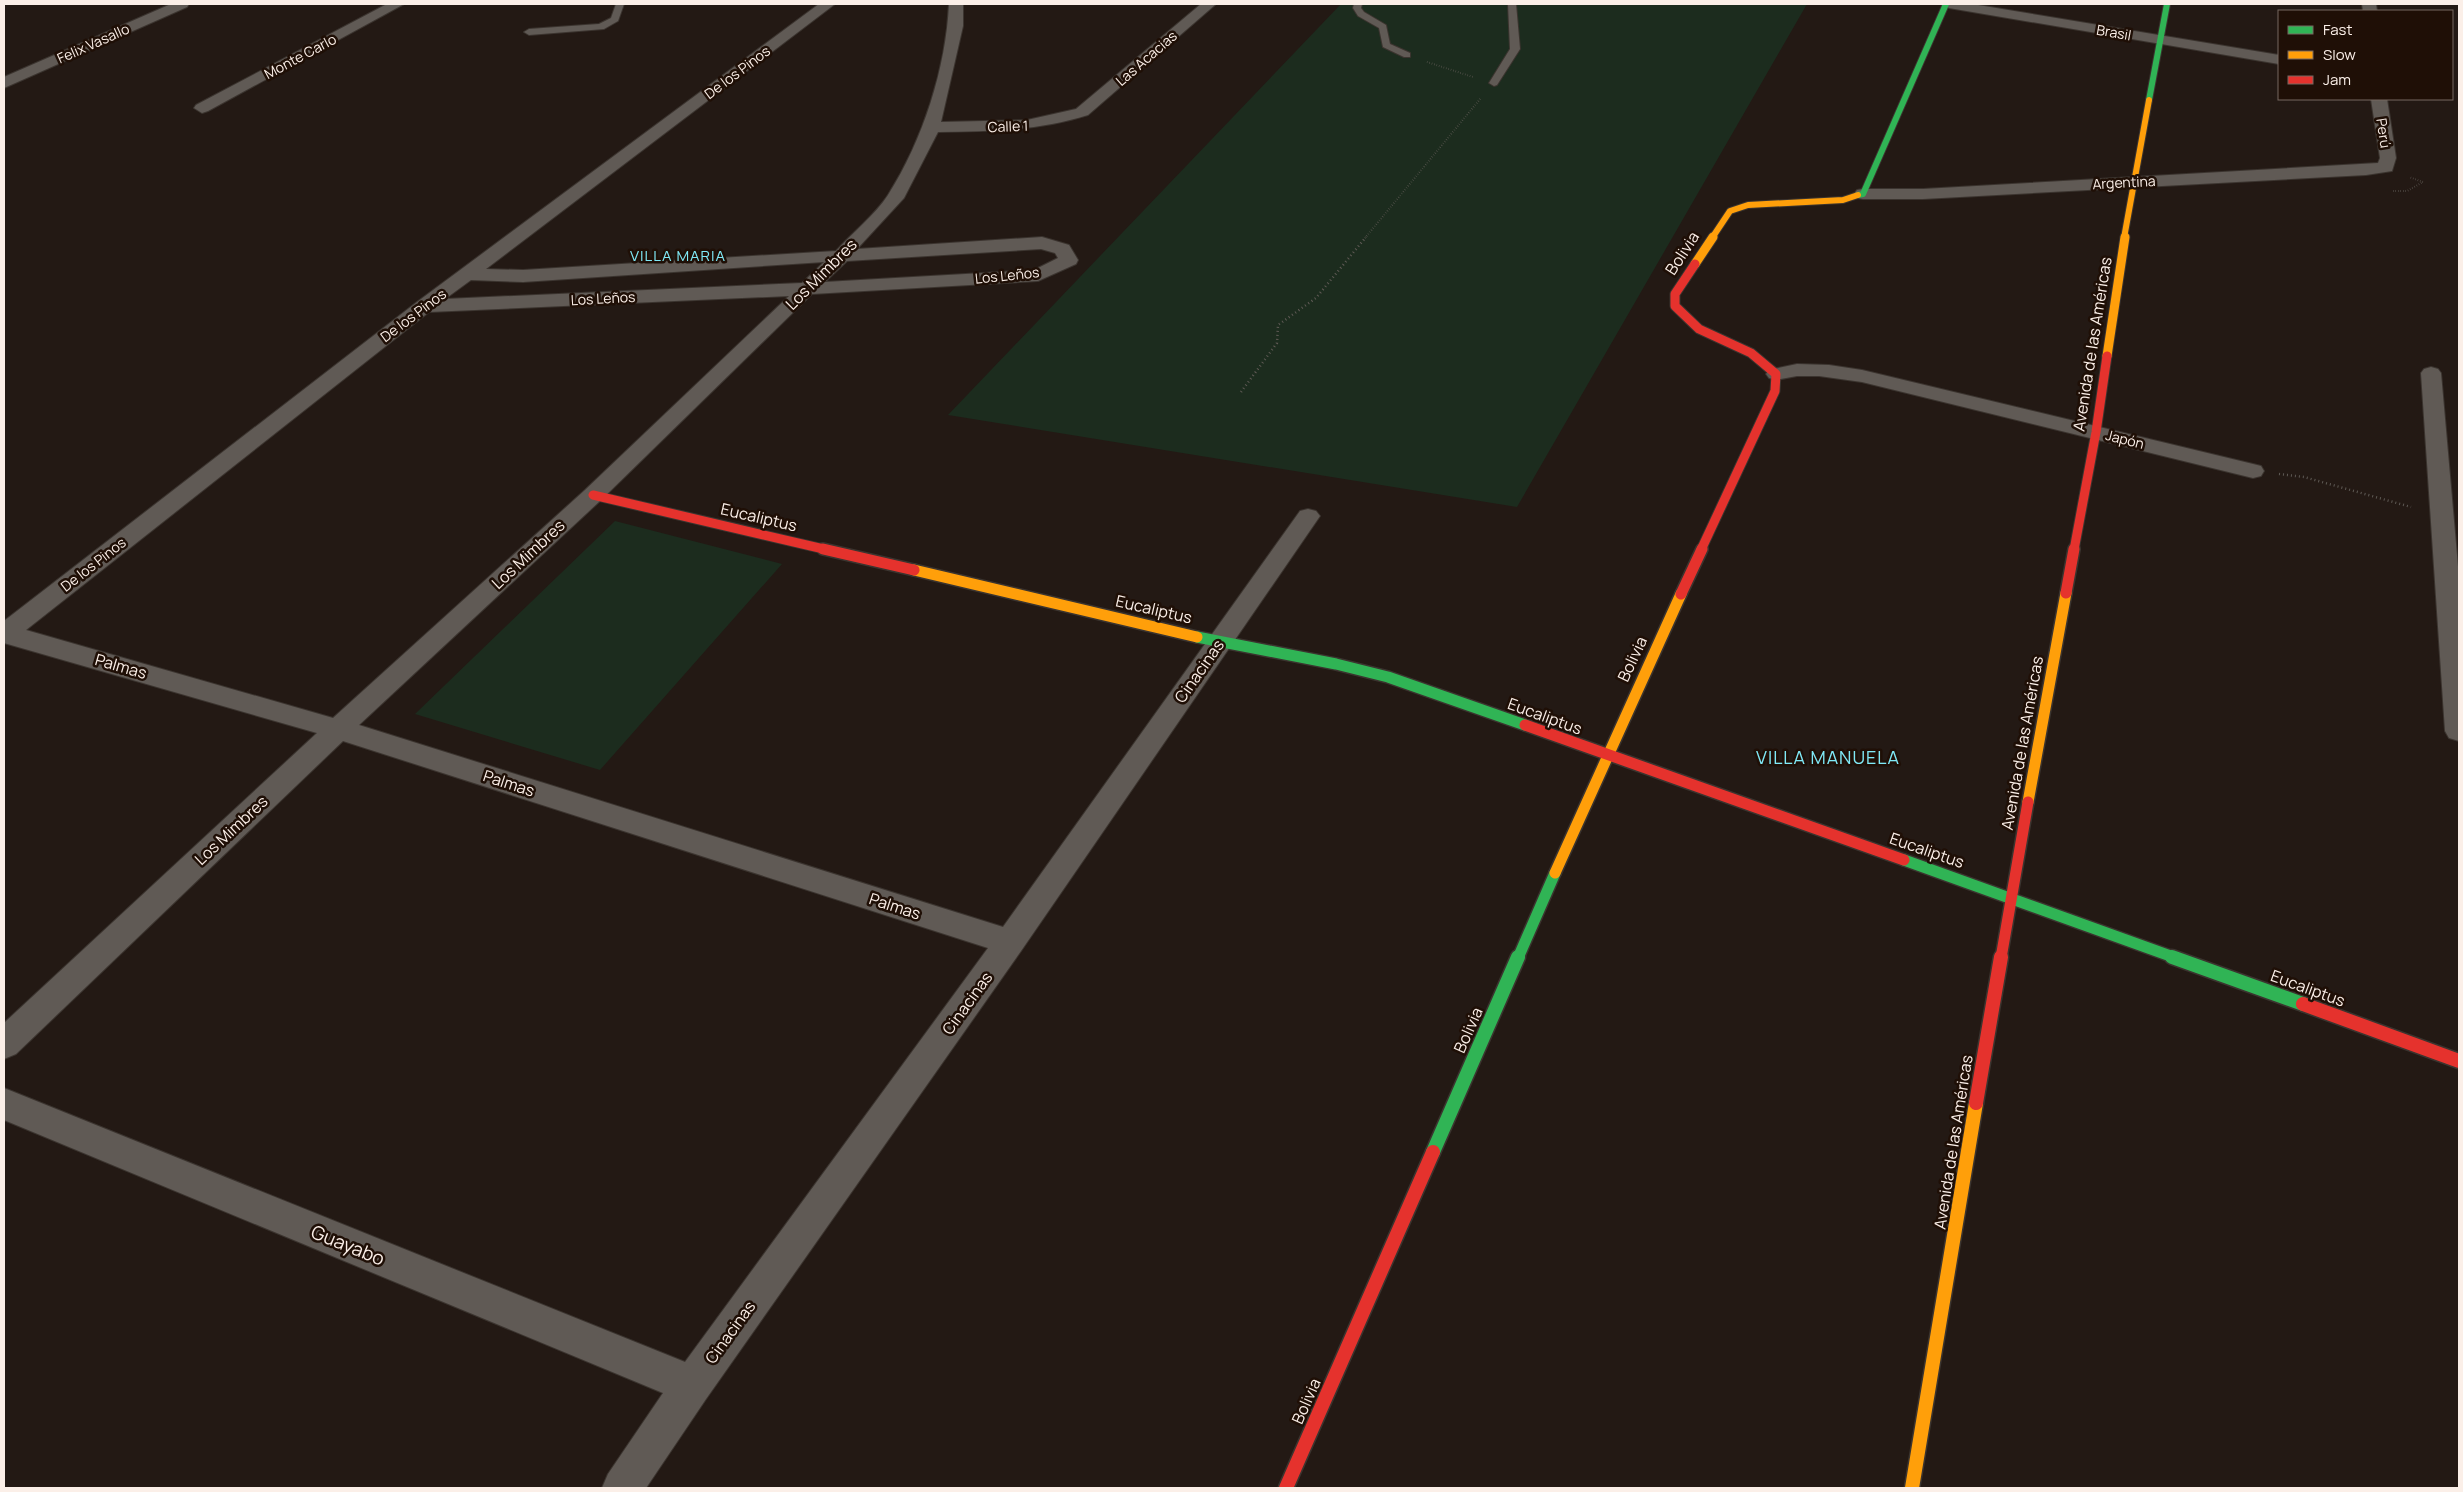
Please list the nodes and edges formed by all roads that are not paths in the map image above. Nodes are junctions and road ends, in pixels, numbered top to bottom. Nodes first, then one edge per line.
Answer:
1 (182, 4) edge
2 (397, 4) edge
3 (620, 4) edge
4 (828, 4) edge
5 (956, 4) edge
6 (1209, 4) edge
7 (1358, 4) edge
8 (1512, 4) edge
9 (1948, 4) edge
10 (2167, 4) edge
11 (529, 32) dead end
12 (2161, 40) junction
13 (1407, 55) road end
14 (2278, 60) edge
15 (4, 83) edge
16 (1494, 83) road end
17 (2379, 100) edge
18 (202, 108) dead end
19 (1082, 112) joint
20 (932, 128) junction
21 (2386, 167) joint
22 (2133, 181) junction
23 (1863, 194) junction
24 (840, 257) junction
25 (468, 274) junction
26 (806, 290) junction
27 (424, 306) junction
28 (2431, 373) dead end
29 (1776, 374) junction
30 (2096, 432) junction
31 (2253, 471) road end
32 (593, 495) junction
33 (1308, 516) dead end
34 (4, 633) edge
35 (1220, 642) junction
36 (338, 729) junction
37 (2459, 731) edge
38 (1606, 755) junction
39 (2010, 897) junction
40 (1010, 942) junction
41 (4, 1044) edge
42 (2459, 1060) edge
43 (4, 1104) edge
44 (692, 1385) junction
45 (622, 1488) edge
46 (1286, 1488) edge
47 (1912, 1488) edge

1 - 15 street, Felix Vasallo
2 - 18 street, Monte Carlo
3 - 11 lane
4 - 25 street, De los Pinos
5 - 20 street, Los Mimbres
6 - 19 street, Las Acacias
7 - 13 lane
8 - 16 lane
9 - 12 street, Brasil
9 - 23 street
10 - 12 street, Avenida de las Américas
12 - 14 street, Brasil
12 - 22 street, Avenida de las Américas
17 - 21 street, Perú
19 - 20 street, Calle 1
20 - 24 street, Los Mimbres
21 - 22 street, Argentina
22 - 23 street, Argentina
22 - 30 street, Avenida de las Américas
23 - 29 street, Bolivia
24 - 25 street, Los Leños
24 - 26 street, Los Mimbres
24 - 26 street, Los Leños
25 - 27 street, De los Pinos
26 - 27 street, Los Leños
26 - 32 street, Los Mimbres
27 - 34 street, De los Pinos
28 - 37 street
29 - 30 street, Japón
29 - 38 street, Bolivia
30 - 31 street, Japón
30 - 39 street, Avenida de las Américas
32 - 35 street, Eucaliptus
32 - 36 street, Los Mimbres
33 - 35 street, Cinacinas
34 - 36 street, Palmas
35 - 38 street, Eucaliptus
35 - 40 street, Cinacinas
36 - 40 street, Palmas
36 - 41 street, Los Mimbres
38 - 39 street, Eucaliptus
38 - 46 street, Bolivia
39 - 42 street, Eucaliptus
39 - 47 street, Avenida de las Américas
40 - 44 street, Cinacinas
43 - 44 street, Guayabo
44 - 45 street, Cinacinas

